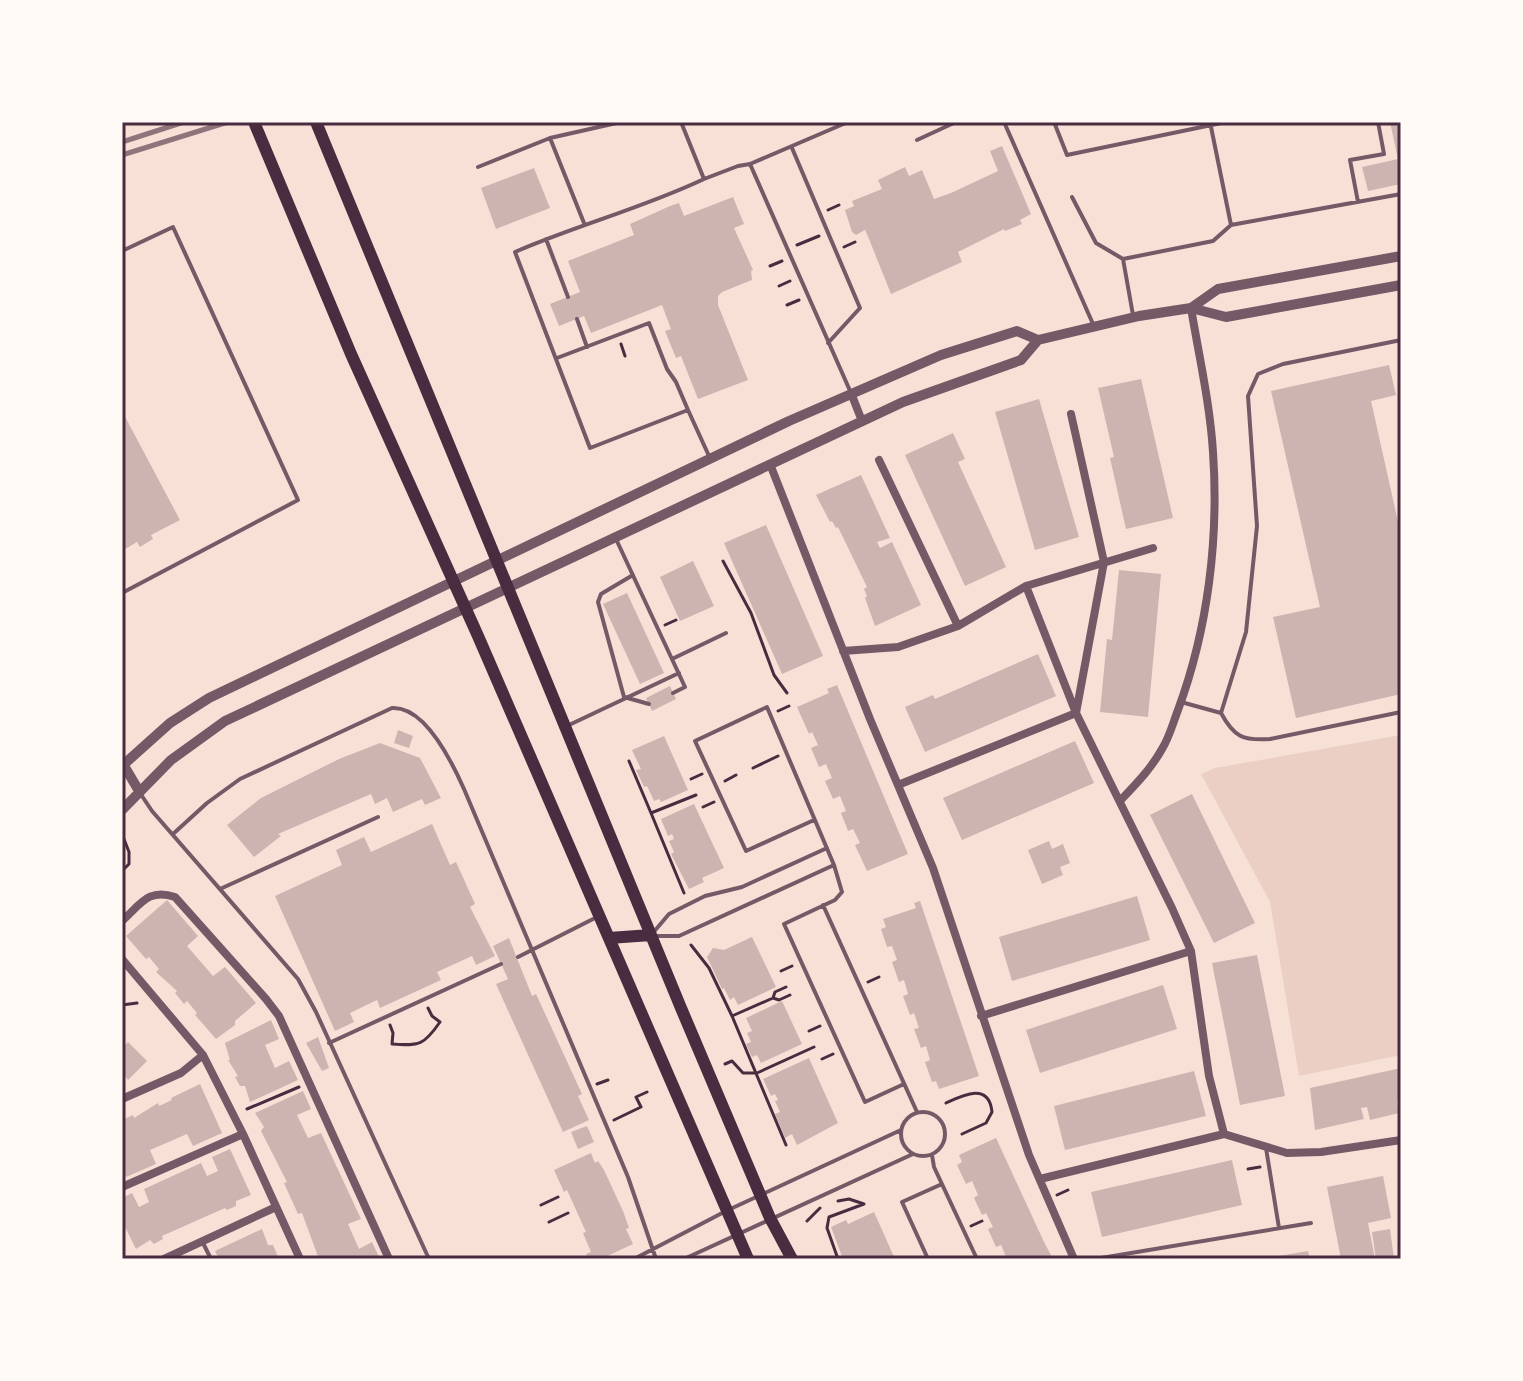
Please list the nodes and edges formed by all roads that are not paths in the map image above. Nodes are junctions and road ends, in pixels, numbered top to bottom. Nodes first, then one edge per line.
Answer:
1 (254, 122) edge
2 (316, 122) edge
3 (621, 122) edge
4 (681, 122) edge
5 (848, 122) edge
6 (956, 122) edge
7 (1004, 122) edge
8 (1054, 122) edge
9 (1226, 122) edge
10 (1378, 122) edge
11 (1210, 123) edge
12 (550, 138) junction
13 (917, 140) dead end
14 (792, 147) junction
15 (750, 164) junction
16 (478, 167) dead end
17 (704, 179) junction
18 (1401, 194) edge
19 (1072, 197) dead end
20 (1358, 202) junction
21 (584, 223) junction
22 (1231, 225) junction
23 (546, 239) junction
24 (122, 251) edge
25 (1401, 256) edge
26 (1123, 259) junction
27 (1401, 285) edge
28 (568, 297) dead end
29 (1191, 308) junction
30 (1133, 318) junction
31 (577, 319) dead end
32 (1094, 327) junction
33 (1038, 340) junction
34 (1401, 340) edge
35 (828, 343) junction
36 (587, 347) junction
37 (557, 358) junction
38 (851, 393) junction
39 (688, 410) junction
40 (1071, 414) dead end
41 (862, 421) junction
42 (710, 458) junction
43 (879, 460) dead end
44 (770, 464) junction
45 (615, 537) junction
46 (1153, 548) dead end
47 (497, 561) junction
48 (1104, 562) junction
49 (633, 575) junction
50 (454, 582) junction
51 (1026, 586) junction
52 (508, 588) junction
53 (122, 593) edge
54 (466, 608) junction
55 (958, 626) junction
56 (726, 633) dead end
57 (843, 651) junction
58 (672, 659) junction
59 (679, 673) junction
60 (673, 693) dead end
61 (624, 697) junction
62 (1180, 702) junction
63 (649, 704) dead end
64 (1401, 712) edge
65 (1076, 713) junction
66 (1221, 713) junction
67 (566, 727) junction
68 (122, 764) edge
69 (898, 785) junction
70 (139, 791) junction
71 (1120, 801) junction
72 (122, 810) edge
73 (378, 817) dead end
74 (814, 820) junction
75 (173, 834) junction
76 (827, 848) junction
77 (834, 865) junction
78 (220, 889) junction
79 (823, 905) junction
80 (600, 916) junction
81 (122, 921) edge
82 (651, 935) junction
83 (609, 938) junction
84 (532, 950) junction
85 (1191, 951) junction
86 (518, 957) dead end
87 (122, 959) edge
88 (501, 964) dead end
89 (981, 1016) junction
90 (329, 1043) junction
91 (203, 1055) junction
92 (904, 1084) junction
93 (122, 1099) edge
94 (917, 1112) junction
95 (901, 1130) junction
96 (243, 1134) junction
97 (1224, 1134) junction
98 (1400, 1143) edge
99 (1266, 1147) junction
100 (913, 1154) junction
101 (932, 1155) junction
102 (1040, 1179) junction
103 (942, 1184) junction
104 (122, 1187) edge
105 (760, 1195) junction
106 (276, 1207) junction
107 (726, 1211) junction
108 (770, 1218) junction
109 (1311, 1223) dead end
110 (1279, 1228) junction
111 (735, 1234) junction
112 (203, 1241) junction
113 (652, 1249) junction
114 (164, 1259) edge
115 (211, 1259) edge
116 (300, 1259) edge
117 (389, 1259) edge
118 (429, 1259) edge
119 (634, 1259) edge
120 (656, 1259) edge
121 (684, 1259) edge
122 (748, 1259) edge
123 (792, 1259) edge
124 (928, 1259) edge
125 (977, 1259) edge
126 (1074, 1259) edge
127 (1095, 1259) edge

1 - 50 main road
2 - 47 main road
3 - 12 lane
4 - 17 lane
5 - 14 lane
6 - 13 lane
7 - 32 lane
8 - 11 lane
9 - 11 lane
10 - 20 lane
11 - 22 lane
12 - 16 lane
12 - 21 lane
14 - 15 lane
14 - 35 lane
15 - 17 lane
15 - 35 lane
17 - 21 lane
18 - 20 lane
19 - 26 lane
20 - 22 lane
21 - 23 lane
22 - 26 lane
23 - 28 lane
23 - 37 lane
24 - 53 lane
25 - 29 street
26 - 30 lane
27 - 29 street
29 - 30 street
29 - 62 street
30 - 32 street
31 - 36 lane
32 - 33 street
33 - 38 street
33 - 41 street
34 - 66 lane
35 - 38 lane
36 - 37 lane
36 - 39 lane
37 - 39 lane
38 - 41 street
38 - 42 street
39 - 42 lane
40 - 48 street
41 - 44 street
42 - 47 street
43 - 55 street
44 - 45 street
44 - 57 street
45 - 49 lane
45 - 52 street
46 - 48 street
47 - 50 street
47 - 52 main road
48 - 51 street
48 - 65 street
49 - 58 lane
49 - 61 lane
50 - 54 main road
50 - 68 street
51 - 55 street
51 - 65 street
52 - 54 street
52 - 67 main road
54 - 70 street
54 - 80 main road
55 - 57 street
56 - 58 lane
57 - 69 street
58 - 59 lane
59 - 60 lane
59 - 61 lane
61 - 63 lane
61 - 67 lane
62 - 66 lane
62 - 71 street
64 - 66 lane
65 - 69 street
65 - 71 street
67 - 82 main road
68 - 70 street
69 - 89 street
70 - 72 street
70 - 75 lane
71 - 85 street
73 - 78 lane
74 - 74 lane
74 - 76 lane
75 - 78 lane
75 - 84 lane
76 - 77 lane
76 - 82 lane
77 - 79 lane
77 - 82 lane
78 - 90 lane
79 - 92 lane
79 - 92 lane
80 - 83 main road
80 - 84 lane
81 - 117 street
82 - 83 main road
82 - 105 main road
83 - 107 main road
84 - 86 lane
84 - 113 lane
85 - 89 street
85 - 97 street
87 - 91 street
88 - 90 lane
89 - 102 street
90 - 118 lane
91 - 93 street
91 - 96 street
92 - 94 lane
94 - 95 lane
94 - 101 lane
95 - 100 lane
95 - 105 lane
96 - 104 street
96 - 106 street
97 - 99 street
97 - 102 street
98 - 99 street
99 - 110 lane
100 - 101 lane
100 - 108 lane
101 - 103 lane
102 - 126 street
103 - 124 lane
103 - 125 lane
105 - 107 lane
105 - 108 main road
106 - 112 street
106 - 116 street
107 - 111 main road
107 - 113 lane
108 - 111 lane
108 - 123 main road
109 - 110 lane
110 - 127 lane
111 - 121 lane
111 - 122 main road
112 - 114 street
112 - 115 lane
113 - 119 lane
113 - 120 lane

